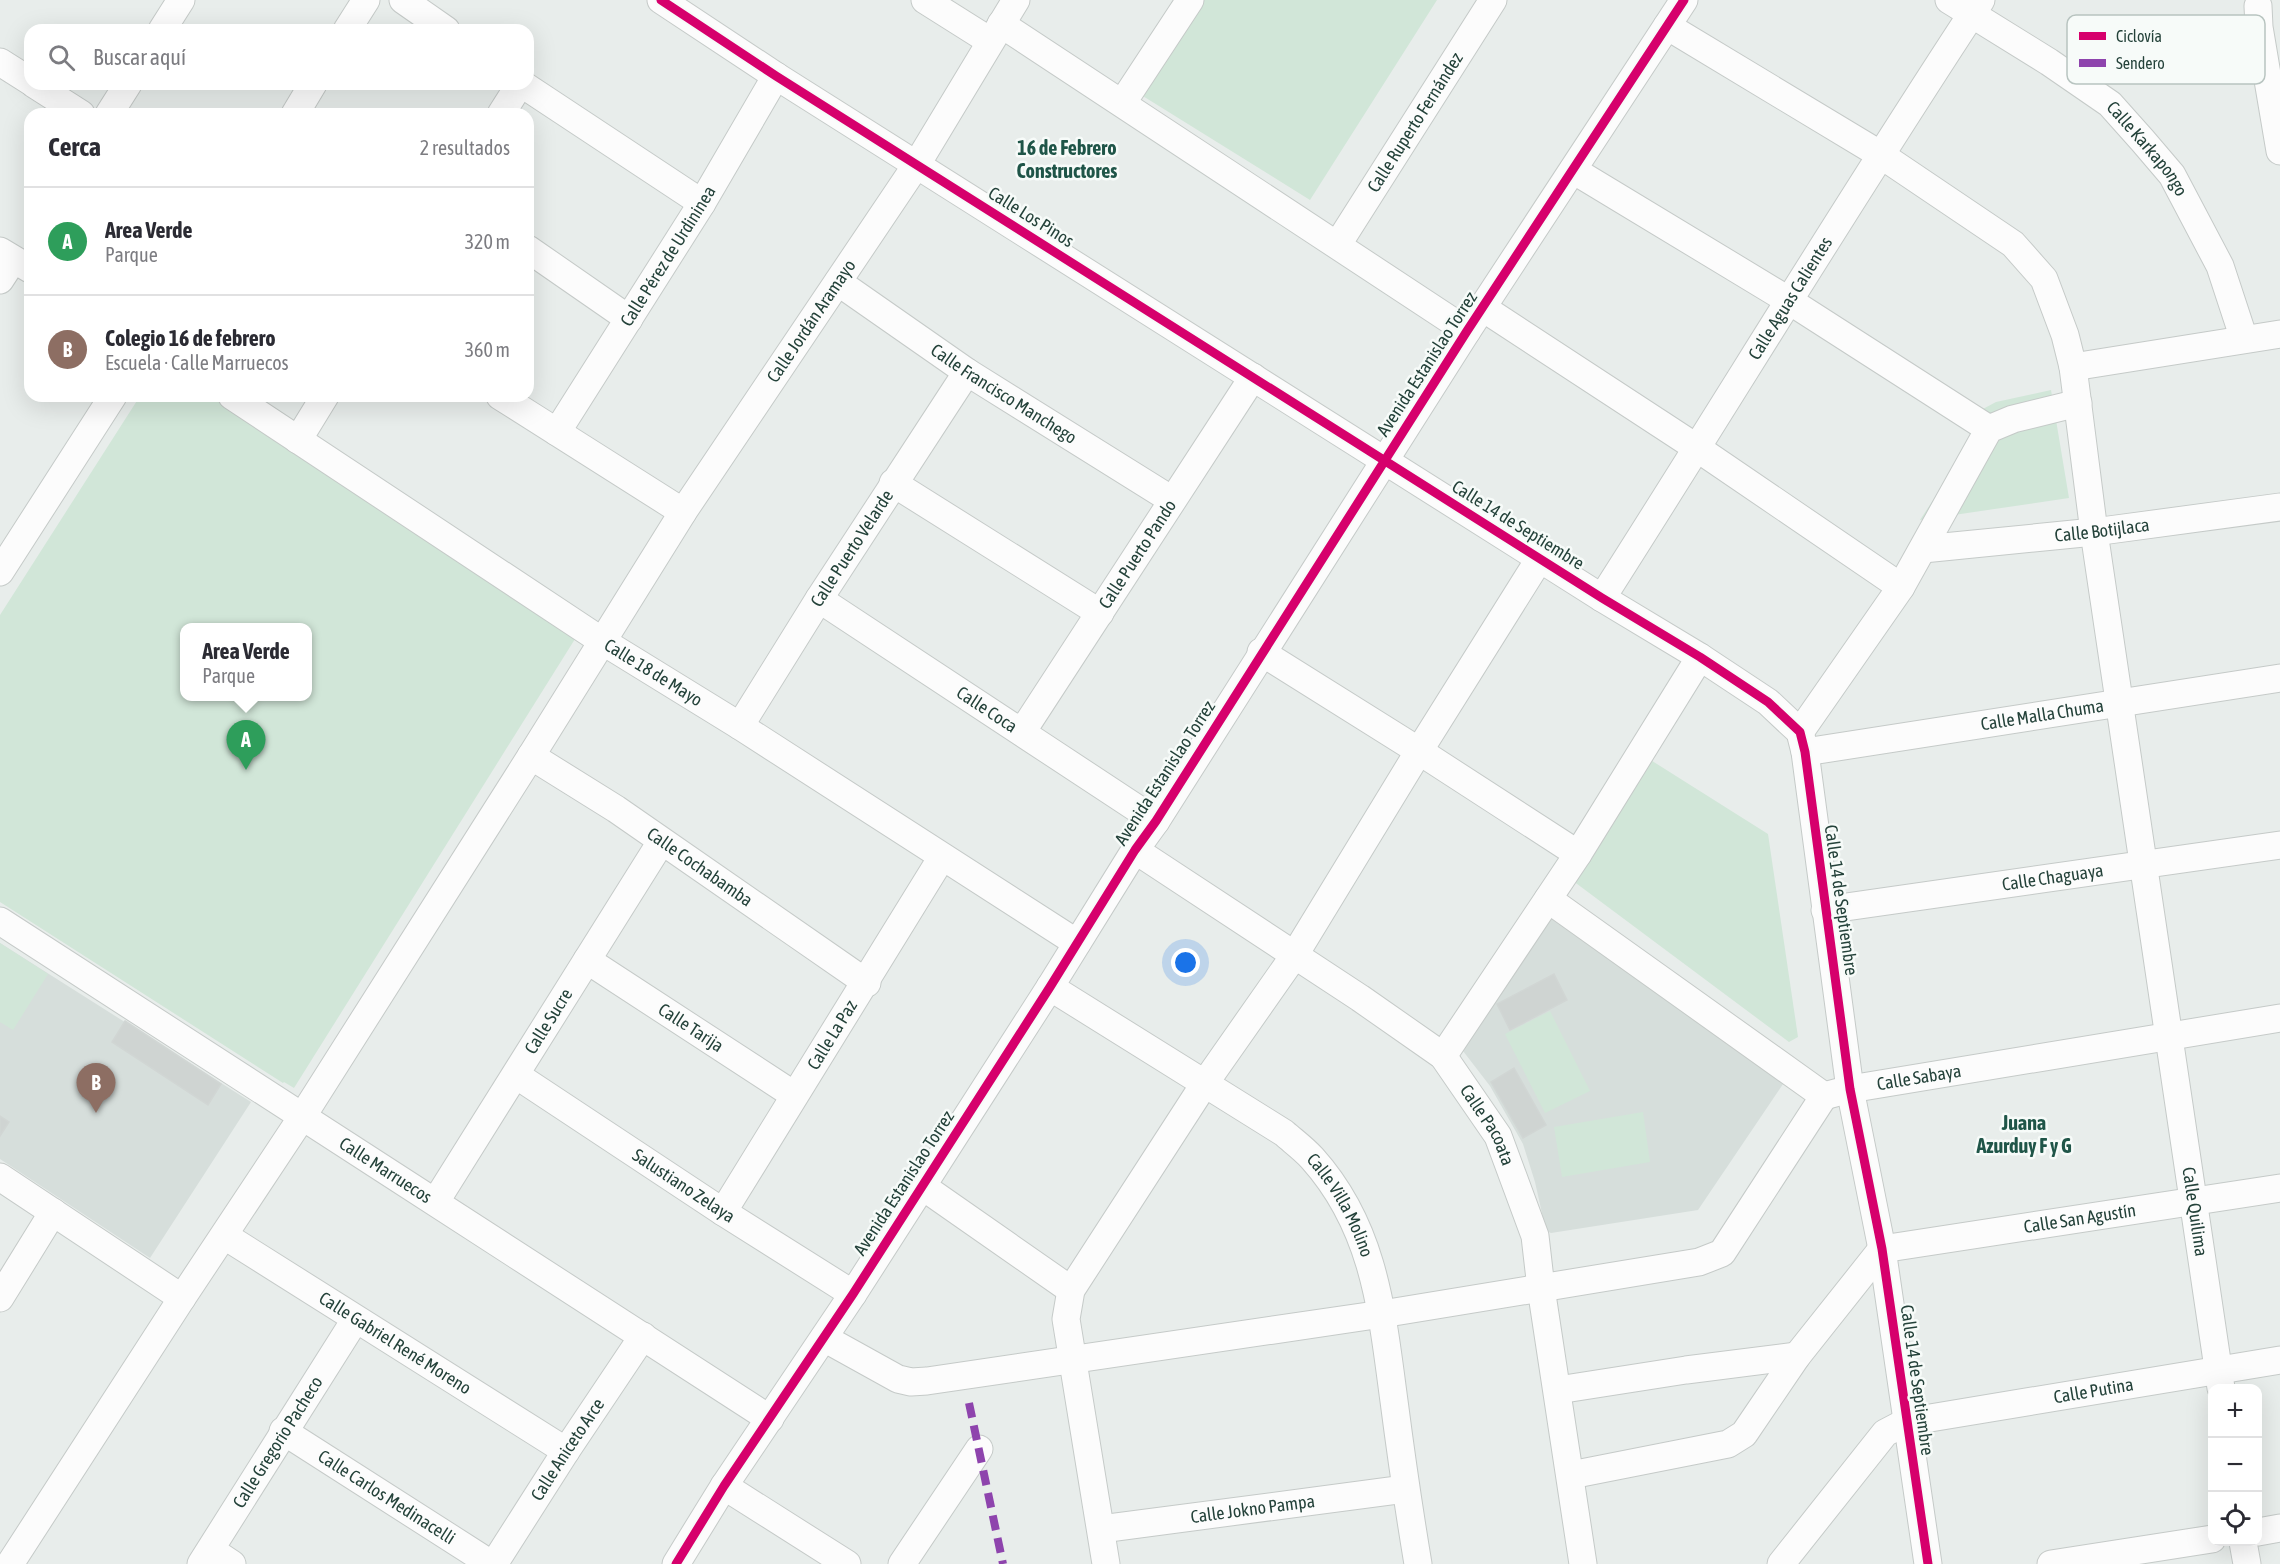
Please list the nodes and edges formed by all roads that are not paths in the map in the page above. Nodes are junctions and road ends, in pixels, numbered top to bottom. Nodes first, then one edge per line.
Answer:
1 (366, 0) edge
2 (403, 0) edge
3 (661, 0) edge
4 (925, 0) edge
5 (1016, 0) edge
6 (1190, 0) edge
7 (1493, 0) edge
8 (1684, 0) edge
9 (1967, 5) edge
10 (351, 24) edge
11 (437, 24) edge
12 (1667, 26) junction
13 (996, 32) junction
14 (0, 62) edge
15 (2265, 63) edge
16 (2067, 74) edge
17 (776, 76) junction
18 (24, 77) edge
19 (2081, 84) edge
20 (43, 90) edge
21 (124, 90) edge
22 (309, 90) edge
23 (517, 90) edge
24 (530, 90) edge
25 (1123, 102) junction
26 (72, 108) edge
27 (113, 108) edge
28 (299, 108) edge
29 (505, 108) edge
30 (2280, 152) edge
31 (1881, 155) junction
32 (917, 164) junction
33 (1573, 170) junction
34 (702, 203) junction
35 (1338, 244) junction
36 (534, 253) edge
37 (838, 282) junction
38 (1788, 300) junction
39 (1483, 308) junction
40 (628, 319) junction
41 (1467, 331) junction
42 (2280, 334) edge
43 (2244, 339) junction
44 (2073, 367) junction
45 (967, 372) junction
46 (1252, 377) junction
47 (109, 402) edge
48 (241, 402) edge
49 (321, 402) edge
50 (510, 402) edge
51 (2078, 404) junction
52 (1989, 429) junction
53 (557, 432) junction
54 (298, 440) junction
55 (1697, 448) junction
56 (1384, 460) junction
57 (893, 483) junction
58 (1172, 500) junction
59 (2280, 507) edge
60 (683, 512) junction
61 (2094, 532) junction
62 (1923, 549) junction
63 (1540, 558) junction
64 (0, 572) edge
65 (1901, 587) junction
66 (1602, 598) junction
67 (819, 599) junction
68 (1100, 613) junction
69 (602, 640) junction
70 (1261, 652) junction
71 (1700, 657) junction
72 (2280, 678) edge
73 (2119, 705) junction
74 (740, 726) junction
75 (1022, 732) junction
76 (1802, 742) junction
77 (1419, 751) junction
78 (531, 756) junction
79 (1156, 821) junction
80 (661, 842) junction
81 (2280, 845) edge
82 (1135, 850) junction
83 (1578, 854) junction
84 (942, 857) junction
85 (2143, 865) junction
86 (1548, 899) junction
87 (1826, 910) junction
88 (0, 921) edge
89 (1077, 944) junction
90 (1294, 956) junction
91 (587, 960) junction
92 (867, 982) junction
93 (1050, 987) junction
94 (2280, 1018) edge
95 (2168, 1036) junction
96 (1443, 1056) junction
97 (516, 1075) junction
98 (1205, 1083) junction
99 (1850, 1089) junction
100 (794, 1095) junction
101 (1824, 1096) junction
102 (302, 1117) junction
103 (0, 1177) edge
104 (922, 1186) junction
105 (2280, 1188) edge
106 (436, 1201) junction
107 (2193, 1201) junction
108 (53, 1212) junction
109 (723, 1212) junction
110 (225, 1236) junction
111 (1882, 1249) junction
112 (1541, 1288) junction
113 (1071, 1290) junction
114 (852, 1294) junction
115 (0, 1298) edge
116 (182, 1298) junction
117 (1382, 1314) junction
118 (355, 1320) junction
119 (644, 1336) junction
120 (824, 1338) junction
121 (1797, 1356) junction
122 (2280, 1360) edge
123 (1074, 1361) junction
124 (2219, 1380) edge
125 (1558, 1390) junction
126 (770, 1419) junction
127 (1906, 1422) junction
128 (283, 1431) junction
129 (979, 1449) dead end
130 (566, 1451) junction
131 (1571, 1475) junction
132 (724, 1486) junction
133 (1406, 1489) junction
134 (2280, 1528) edge
135 (1101, 1529) junction
136 (2262, 1531) edge
137 (2208, 1540) edge
138 (2244, 1546) edge
139 (215, 1559) edge
140 (10, 1564) edge
141 (493, 1564) edge
142 (676, 1564) edge
143 (847, 1564) edge
144 (902, 1564) edge
145 (1106, 1564) edge
146 (1418, 1564) edge
147 (1583, 1564) edge
148 (1781, 1564) edge
149 (1928, 1564) edge
150 (2051, 1564) edge
151 (2247, 1564) edge

1 - 10 street
2 - 11 street
3 - 17 street, Calle Los Pinos
4 - 13 street
5 - 13 street, Calle Jordán Aramayo
6 - 25 street
7 - 35 street, Calle Ruperto Fernández
8 - 12 street, Avenida Estanislao Torrez
9 - 16 street, Calle Karkapongo
9 - 31 street, Calle Aguas Calientes
12 - 31 street, Calle Quilima
12 - 33 street, Avenida Estanislao Torrez
13 - 25 street
13 - 32 street, Calle Jordán Aramayo
14 - 18 street
15 - 30 street
17 - 32 street, Calle Los Pinos
17 - 34 street, Calle Pérez de Urdininea
19 - 43 street, Calle Karkapongo
20 - 26 street
21 - 27 street
22 - 28 street
23 - 29 street
24 - 34 street
25 - 35 street
31 - 38 street, Calle Aguas Calientes
31 - 44 street, Calle Quilima
32 - 37 street, Calle Jordán Aramayo
32 - 46 street, Calle Los Pinos
33 - 38 street
33 - 39 street, Avenida Estanislao Torrez
34 - 40 street, Calle Pérez de Urdininea
35 - 41 street
36 - 40 street
37 - 45 street, Calle Francisco Manchego
37 - 60 street, Calle Jordán Aramayo
38 - 52 street
38 - 55 street, Calle Aguas Calientes
39 - 41 street, Avenida Estanislao Torrez
39 - 55 street
40 - 53 street, Calle Pérez de Urdininea
41 - 56 street, Avenida Estanislao Torrez
42 - 43 street
43 - 44 street
44 - 51 street, Calle Quilima
45 - 57 street, Calle Puerto Velarde
45 - 58 street, Calle Francisco Manchego
46 - 56 street, Calle Los Pinos
46 - 58 street, Calle Puerto Pando
47 - 64 street
48 - 54 street, Calle 18 de Mayo
49 - 54 street
50 - 53 street
51 - 52 street
51 - 61 street, Calle Quilima
52 - 62 street
53 - 60 street
54 - 69 street, Calle 18 de Mayo
55 - 65 street
55 - 66 street, Calle Aguas Calientes
56 - 63 street, Calle 14 de Septiembre
56 - 70 street, Avenida Estanislao Torrez
57 - 67 street, Calle Puerto Velarde
57 - 68 street
58 - 68 street, Calle Puerto Pando
59 - 61 street, Calle Botijlaca
60 - 69 street, Calle Jordán Aramayo
61 - 62 street, Calle Botijlaca
61 - 73 street, Calle Quilima
62 - 65 street
63 - 66 street, Calle 14 de Septiembre
63 - 77 street
65 - 76 street
66 - 71 street, Calle 14 de Septiembre
67 - 74 street, Calle Puerto Velarde
67 - 75 street, Calle Coca
68 - 75 street, Calle Puerto Pando
69 - 74 street, Calle 18 de Mayo
69 - 78 street, Calle Jordán Aramayo
70 - 77 street
70 - 79 street, Avenida Estanislao Torrez
71 - 76 street, Calle 14 de Septiembre
71 - 83 street
72 - 73 street, Calle Malla Chuma
73 - 76 street, Calle Malla Chuma
73 - 85 street, Calle Quilima
74 - 84 street, Calle 18 de Mayo
75 - 79 street, Calle Coca
76 - 87 street, Calle 14 de Septiembre
77 - 83 street
77 - 90 street
78 - 80 street, Calle Cochabamba
78 - 102 street, Calle Jordán Aramayo
79 - 82 street, Avenida Estanislao Torrez
80 - 91 street, Calle Sucre
80 - 92 street, Calle Cochabamba
81 - 85 street, Calle Chaguaya
82 - 89 street, Avenida Estanislao Torrez
82 - 90 street, Calle Pacoata
83 - 86 street
84 - 89 street, Calle 18 de Mayo
84 - 92 street, Calle La Paz
85 - 87 street, Calle Chaguaya
85 - 95 street, Calle Quilima
86 - 96 street
86 - 101 street
87 - 99 street, Calle 14 de Septiembre
88 - 102 street, Calle Marruecos
89 - 93 street, Avenida Estanislao Torrez
90 - 96 street, Calle Pacoata
90 - 98 street
91 - 97 street, Calle Sucre
91 - 100 street, Calle Tarija
92 - 100 street, Calle La Paz
93 - 98 street, Calle Villa Molino
93 - 104 street, Avenida Estanislao Torrez
94 - 95 street, Calle Sabaya
95 - 99 street, Calle Sabaya
95 - 107 street, Calle Quilima
96 - 112 street, Calle Pacoata
97 - 106 street, Calle Sucre
97 - 109 street, Salustiano Zelaya
98 - 113 street
98 - 117 street, Calle Villa Molino
99 - 101 street, Calle Sabaya
99 - 111 street, Calle 14 de Septiembre
100 - 109 street, Calle La Paz
101 - 112 street
102 - 106 street, Calle Marruecos
102 - 110 street, Calle Jordán Aramayo
103 - 108 street
104 - 113 street
104 - 114 street, Avenida Estanislao Torrez
105 - 107 street, Calle San Agustín
106 - 119 street, Calle Marruecos
107 - 111 street, Calle San Agustín
107 - 124 street, Calle Quilima
108 - 115 street
108 - 116 street
109 - 114 street, Salustiano Zelaya
110 - 116 street, Calle Jordán Aramayo
110 - 118 street, Calle Gabriel René Moreno
111 - 121 street
111 - 127 street, Calle 14 de Septiembre
112 - 117 street
112 - 125 street, Calle Pacoata
113 - 123 street
114 - 120 street, Avenida Estanislao Torrez
116 - 140 street, Calle Jordán Aramayo
117 - 123 street
117 - 133 street, Calle Villa Molino
118 - 128 street, Calle Gregorio Pacheco
118 - 130 street, Calle Gabriel René Moreno
119 - 126 street, Calle Marruecos
119 - 130 street, Calle Aniceto Arce
120 - 123 street
120 - 126 street, Avenida Estanislao Torrez
121 - 125 street
121 - 131 street
122 - 124 street, Calle Putina
123 - 135 street
124 - 127 street, Calle Putina
125 - 131 street, Calle Pacoata
126 - 132 street, Avenida Estanislao Torrez
127 - 148 street
127 - 149 street, Calle 14 de Septiembre
128 - 139 street, Calle Gregorio Pacheco
128 - 141 street, Calle Carlos Medinacelli
129 - 144 street
130 - 141 street, Calle Aniceto Arce
131 - 147 street, Calle Pacoata
132 - 142 street, Avenida Estanislao Torrez
132 - 143 street
133 - 135 street, Calle Jokno Pampa
133 - 146 street, Calle Villa Molino
134 - 136 street
135 - 145 street
137 - 150 street
138 - 151 street

